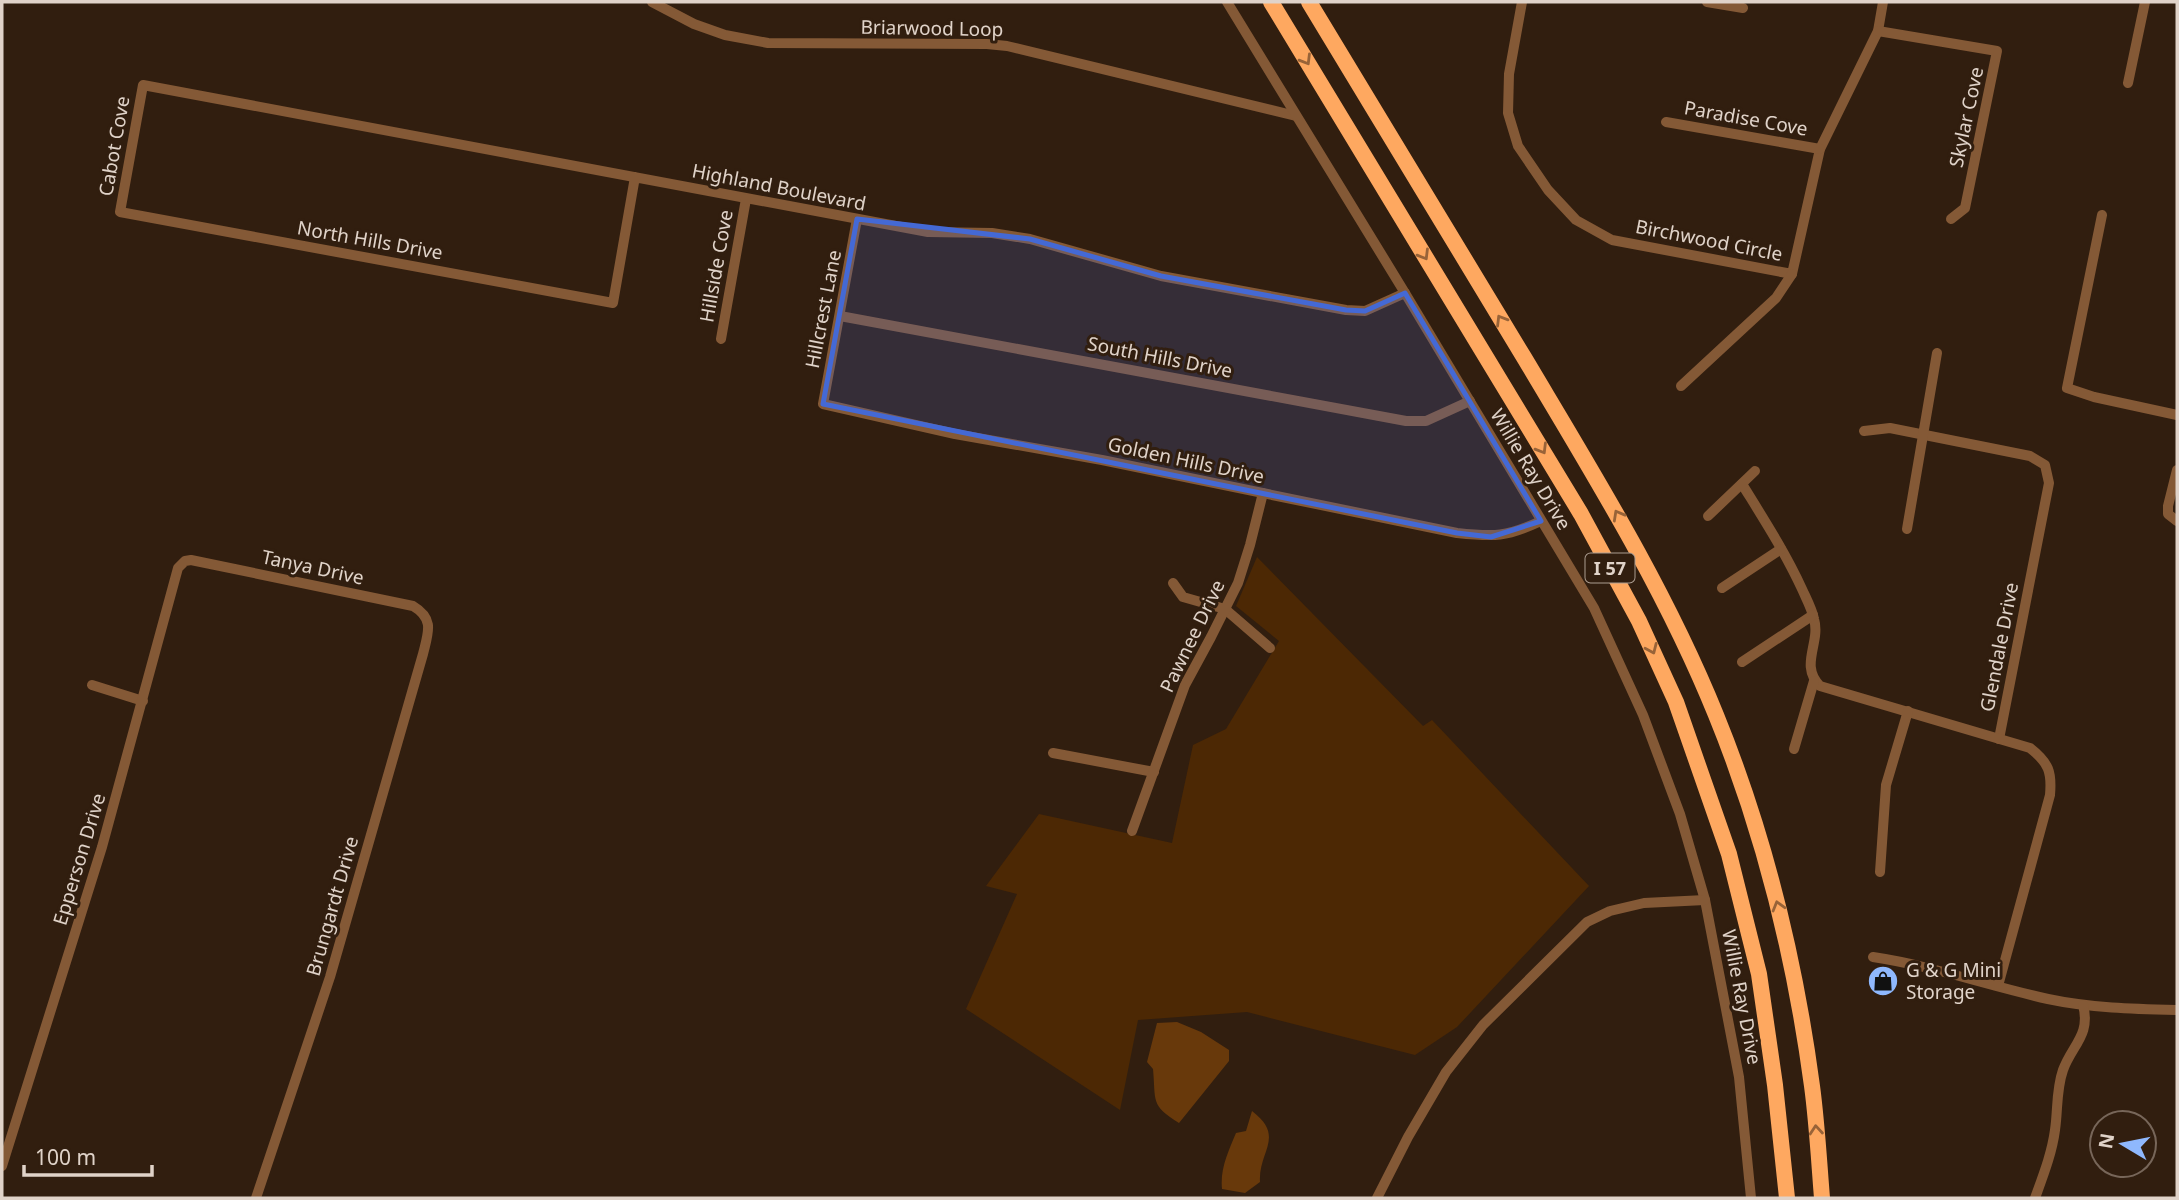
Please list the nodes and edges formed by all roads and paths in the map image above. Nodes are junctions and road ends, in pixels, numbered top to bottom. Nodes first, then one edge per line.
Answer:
1 (652, 2) edge
2 (1227, 2) edge
3 (1271, 2) edge
4 (1308, 2) edge
5 (1522, 2) edge
6 (1707, 2) edge
7 (1883, 2) edge
8 (2145, 2) edge
9 (1743, 8) dead end
10 (1878, 31) junction
11 (2128, 83) dead end
12 (143, 85) joint
13 (1296, 116) junction
14 (1666, 122) dead end
15 (1819, 149) junction
16 (635, 177) junction
17 (746, 199) junction
18 (120, 212) joint
19 (2102, 215) dead end
20 (857, 219) junction
21 (1951, 219) dead end
22 (1792, 274) junction
23 (1405, 293) junction
24 (840, 316) junction
25 (721, 339) dead end
26 (1937, 353) dead end
27 (1681, 386) dead end
28 (1470, 401) junction
29 (823, 404) joint
30 (2177, 415) edge
31 (1864, 432) dead end
32 (1922, 435) junction
33 (2177, 470) edge
34 (1755, 471) dead end
35 (1742, 484) junction
36 (1263, 493) junction
37 (1708, 516) dead end
38 (2168, 518) edge
39 (1541, 521) junction
40 (1906, 529) dead end
41 (1781, 549) junction
42 (185, 561) joint
43 (1173, 583) dead end
44 (1722, 588) dead end
45 (1225, 609) junction
46 (1813, 615) junction
47 (428, 620) joint
48 (1270, 648) dead end
49 (1742, 662) dead end
50 (1814, 681) junction
51 (92, 685) dead end
52 (143, 701) junction
53 (1908, 711) junction
54 (1999, 739) junction
55 (1794, 749) dead end
56 (1054, 753) dead end
57 (1153, 772) junction
58 (1132, 831) dead end
59 (1880, 872) dead end
60 (1705, 900) junction
61 (1873, 957) dead end
62 (1998, 986) junction
63 (2082, 1005) junction
64 (2177, 1010) edge
65 (2, 1166) edge
66 (257, 1198) edge
67 (1377, 1198) edge
68 (1751, 1198) edge
69 (1787, 1198) edge
70 (1822, 1198) edge
71 (2035, 1198) edge

1 - 13 street, Briarwood Loop
2 - 13 street, Willie Ray Drive
3 -> 69 highway, I 57
70 -> 4 highway, I 57
5 - 22 street, Birchwood Circle
6 - 9 street
7 - 10 street, Birchwood Circle
8 - 11 street
10 - 15 street, Birchwood Circle
10 - 21 street, Skylar Cove
12 - 16 street, Highland Boulevard
12 - 18 street, Cabot Cove
13 - 23 street, Willie Ray Drive
14 - 15 street, Paradise Cove
15 - 22 street, Birchwood Circle
16 - 17 street, Highland Boulevard
16 - 18 street, North Hills Drive
17 - 20 street, Highland Boulevard
17 - 25 street, Hillside Cove
19 - 30 street
20 - 23 street, Highland Boulevard
20 - 24 street, Hillcrest Lane
22 - 27 street
23 - 28 street, Willie Ray Drive
24 - 28 street, South Hills Drive
24 - 29 street, Hillcrest Lane
26 - 32 street
28 - 39 street, Willie Ray Drive
29 - 36 street, Golden Hills Drive
31 - 32 street, Glendale Drive
32 - 40 street
32 - 54 street, Glendale Drive
33 - 38 street
34 - 35 street
35 - 37 street
35 - 41 street
36 - 39 street, Golden Hills Drive
36 - 45 street, Pawnee Drive
39 - 60 street, Willie Ray Drive
41 - 44 street
41 - 46 street
42 - 47 street, Tanya Drive
42 - 52 street, Epperson Drive
43 - 45 street
45 - 48 street
45 - 57 street, Pawnee Drive
46 - 49 street
46 - 50 street
47 - 66 street, Brungardt Drive
50 - 53 street
50 - 55 street
51 - 52 street
52 - 65 street, Epperson Drive
53 - 54 street
53 - 59 street
54 - 62 street, Glendale Drive
56 - 57 street
57 - 58 street, Pawnee Drive
60 - 67 street
60 - 68 street, Willie Ray Drive
61 - 62 street
62 - 63 street
63 - 64 street
63 - 71 street

